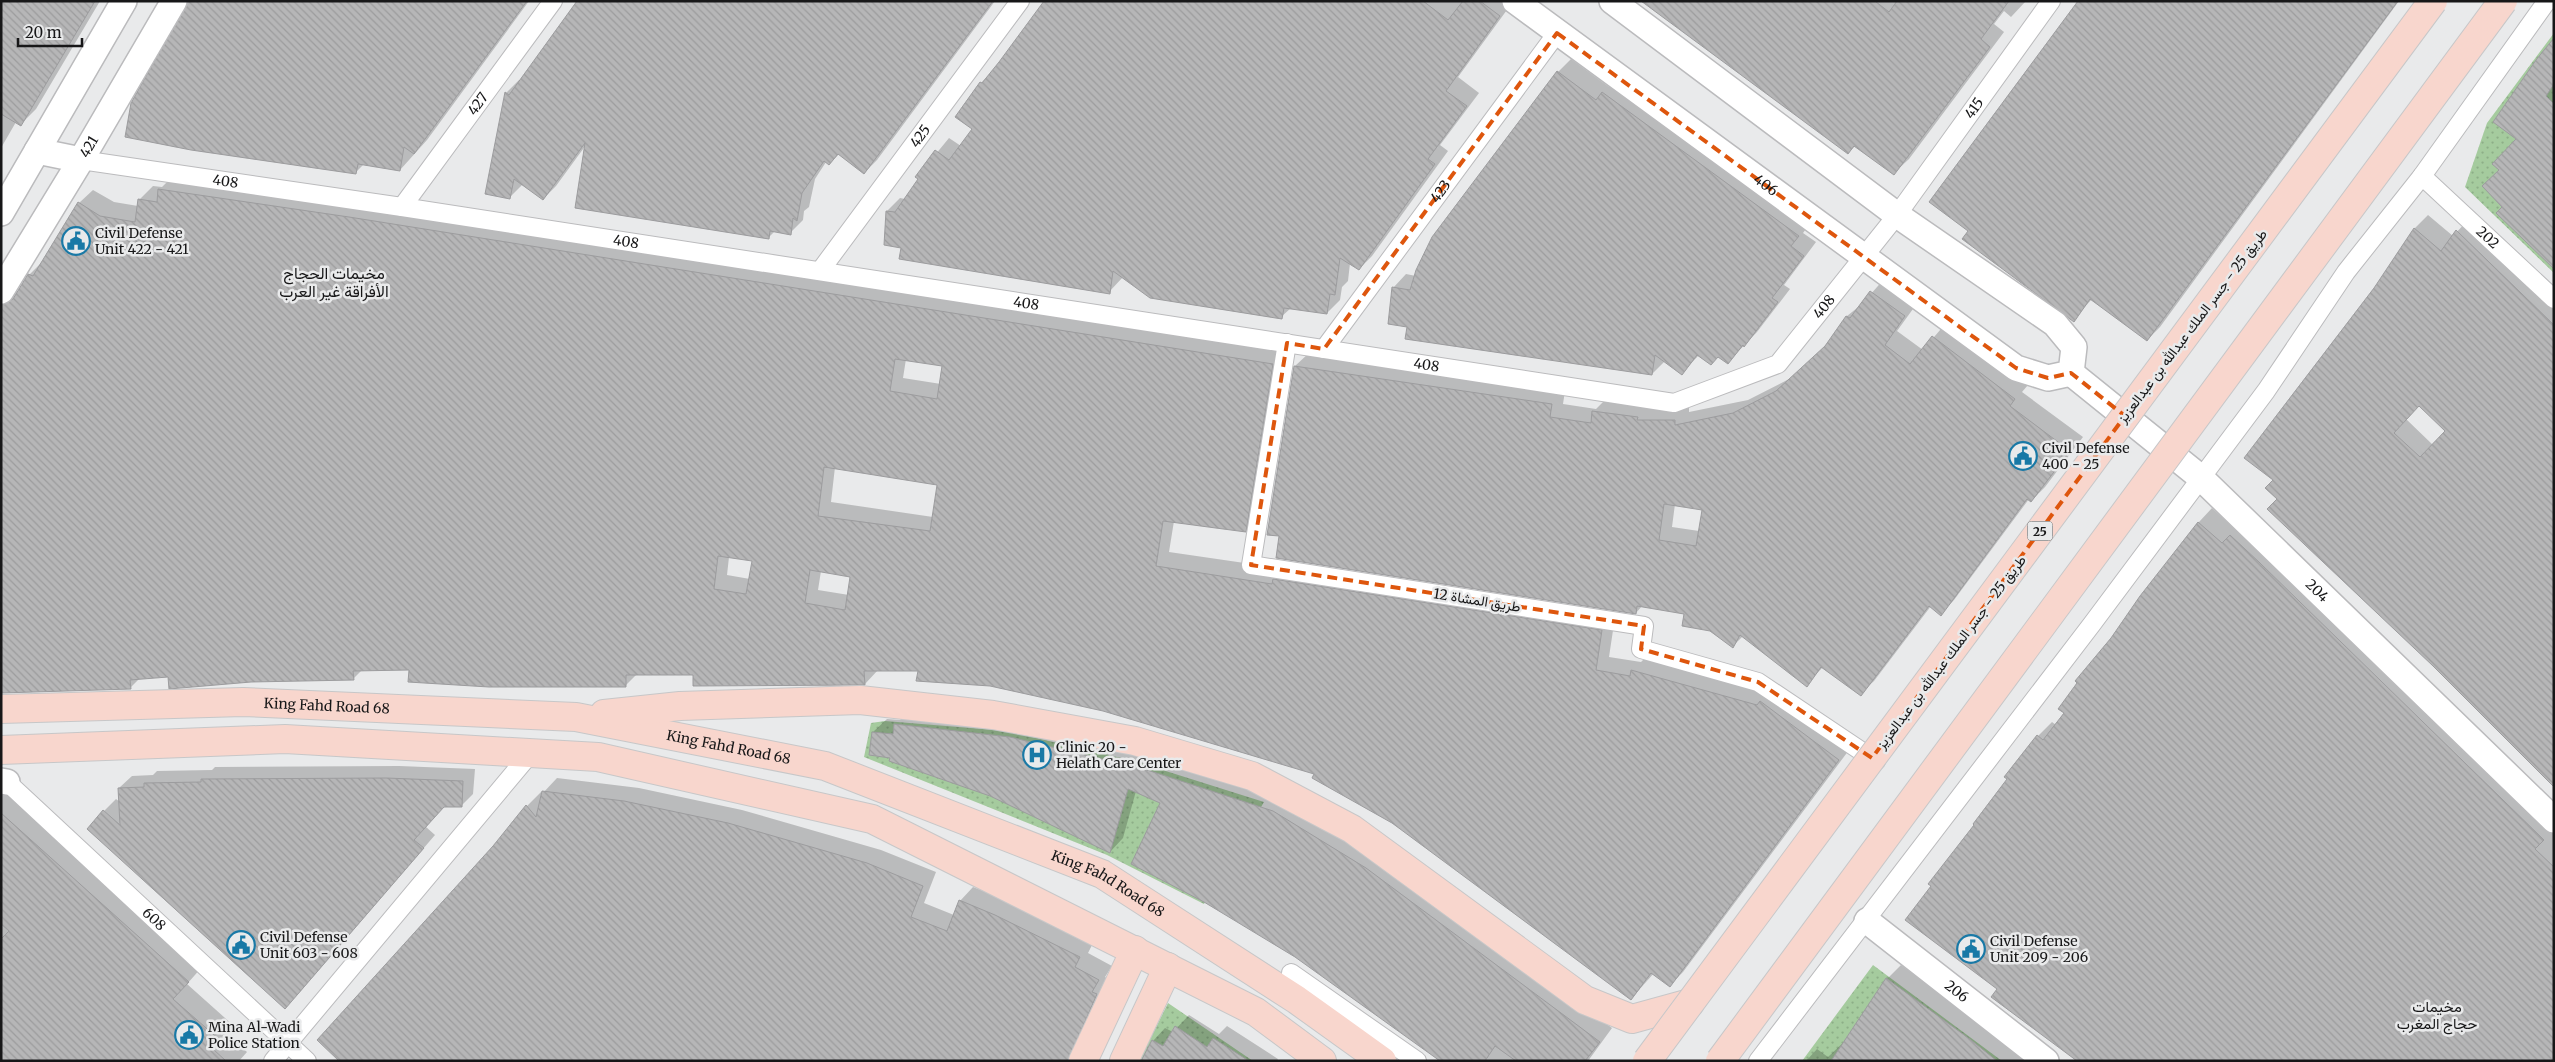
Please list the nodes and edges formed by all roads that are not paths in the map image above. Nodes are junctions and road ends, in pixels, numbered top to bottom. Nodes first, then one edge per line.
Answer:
1 (124, 1) edge
2 (174, 1) edge
3 (553, 1) edge
4 (1020, 1) edge
5 (1515, 1) edge
6 (1612, 1) edge
7 (2051, 1) edge
8 (2433, 1) edge
9 (2503, 1) edge
10 (2547, 1) edge
11 (1557, 32) junction
12 (37, 150) junction
13 (81, 160) junction
14 (2422, 176) junction
15 (402, 206) junction
16 (1, 213) edge
17 (1897, 215) junction
18 (1864, 256) junction
19 (820, 271) junction
20 (1, 291) edge
21 (2554, 299) edge
22 (1286, 343) junction
23 (1324, 349) junction
24 (2070, 373) junction
25 (2200, 477) junction
26 (1, 709) edge
27 (576, 717) junction
28 (1, 750) edge
29 (530, 754) junction
30 (1876, 761) dead end
31 (4, 781) edge
32 (2554, 820) edge
33 (1867, 921) junction
34 (1135, 950) junction
35 (1168, 967) junction
36 (1291, 973) dead end
37 (1690, 1003) junction
38 (1742, 1031) junction
39 (288, 1044) junction
40 (273, 1061) edge
41 (307, 1061) edge
42 (1083, 1061) edge
43 (1124, 1061) edge
44 (1322, 1061) edge
45 (1382, 1061) edge
46 (1417, 1061) edge
47 (1647, 1061) edge
48 (1720, 1061) edge
49 (1732, 1061) edge
50 (1758, 1061) edge
51 (2046, 1061) edge

1 - 12 street
2 - 13 street, 421
3 - 15 street, 427
4 - 19 street, 425
5 - 11 street, 406
6 - 17 street
7 - 17 street, 415
8 - 37 main road, طريق 25 - جسر الملك عبدالله بن عبدالعزيز / 25, bridge
9 - 38 main road, bridge
10 - 14 street
11 - 18 street, 406
11 - 23 street, 423
12 - 13 street
12 - 16 street
13 - 15 street, 408
13 - 20 street, 421
14 - 21 street, 202
14 - 25 street
15 - 19 street, 408
17 - 18 street, 408
17 - 24 street
18 - 23 street, 408
18 - 24 street, 406
19 - 22 street, 408
22 - 23 street, 408
22 - 30 street, طريق المشاة 12
24 - 25 street, 204
25 - 32 street, 204
25 - 33 street
26 - 27 main road, King Fahd Road 68
27 - 37 main road
27 - 45 main road, King Fahd Road 68
28 - 29 main road
29 - 34 main road
29 - 39 street
31 - 39 street, 608
33 - 50 street
33 - 51 street, 206
34 - 35 main road
34 - 42 main road
35 - 43 main road
35 - 44 main road
36 - 46 street
37 - 47 main road, طريق 25 - جسر الملك عبدالله بن عبدالعزيز / 25, bridge
38 - 48 main road, bridge
38 - 49 main road, bridge
39 - 40 street
39 - 41 street, 608

